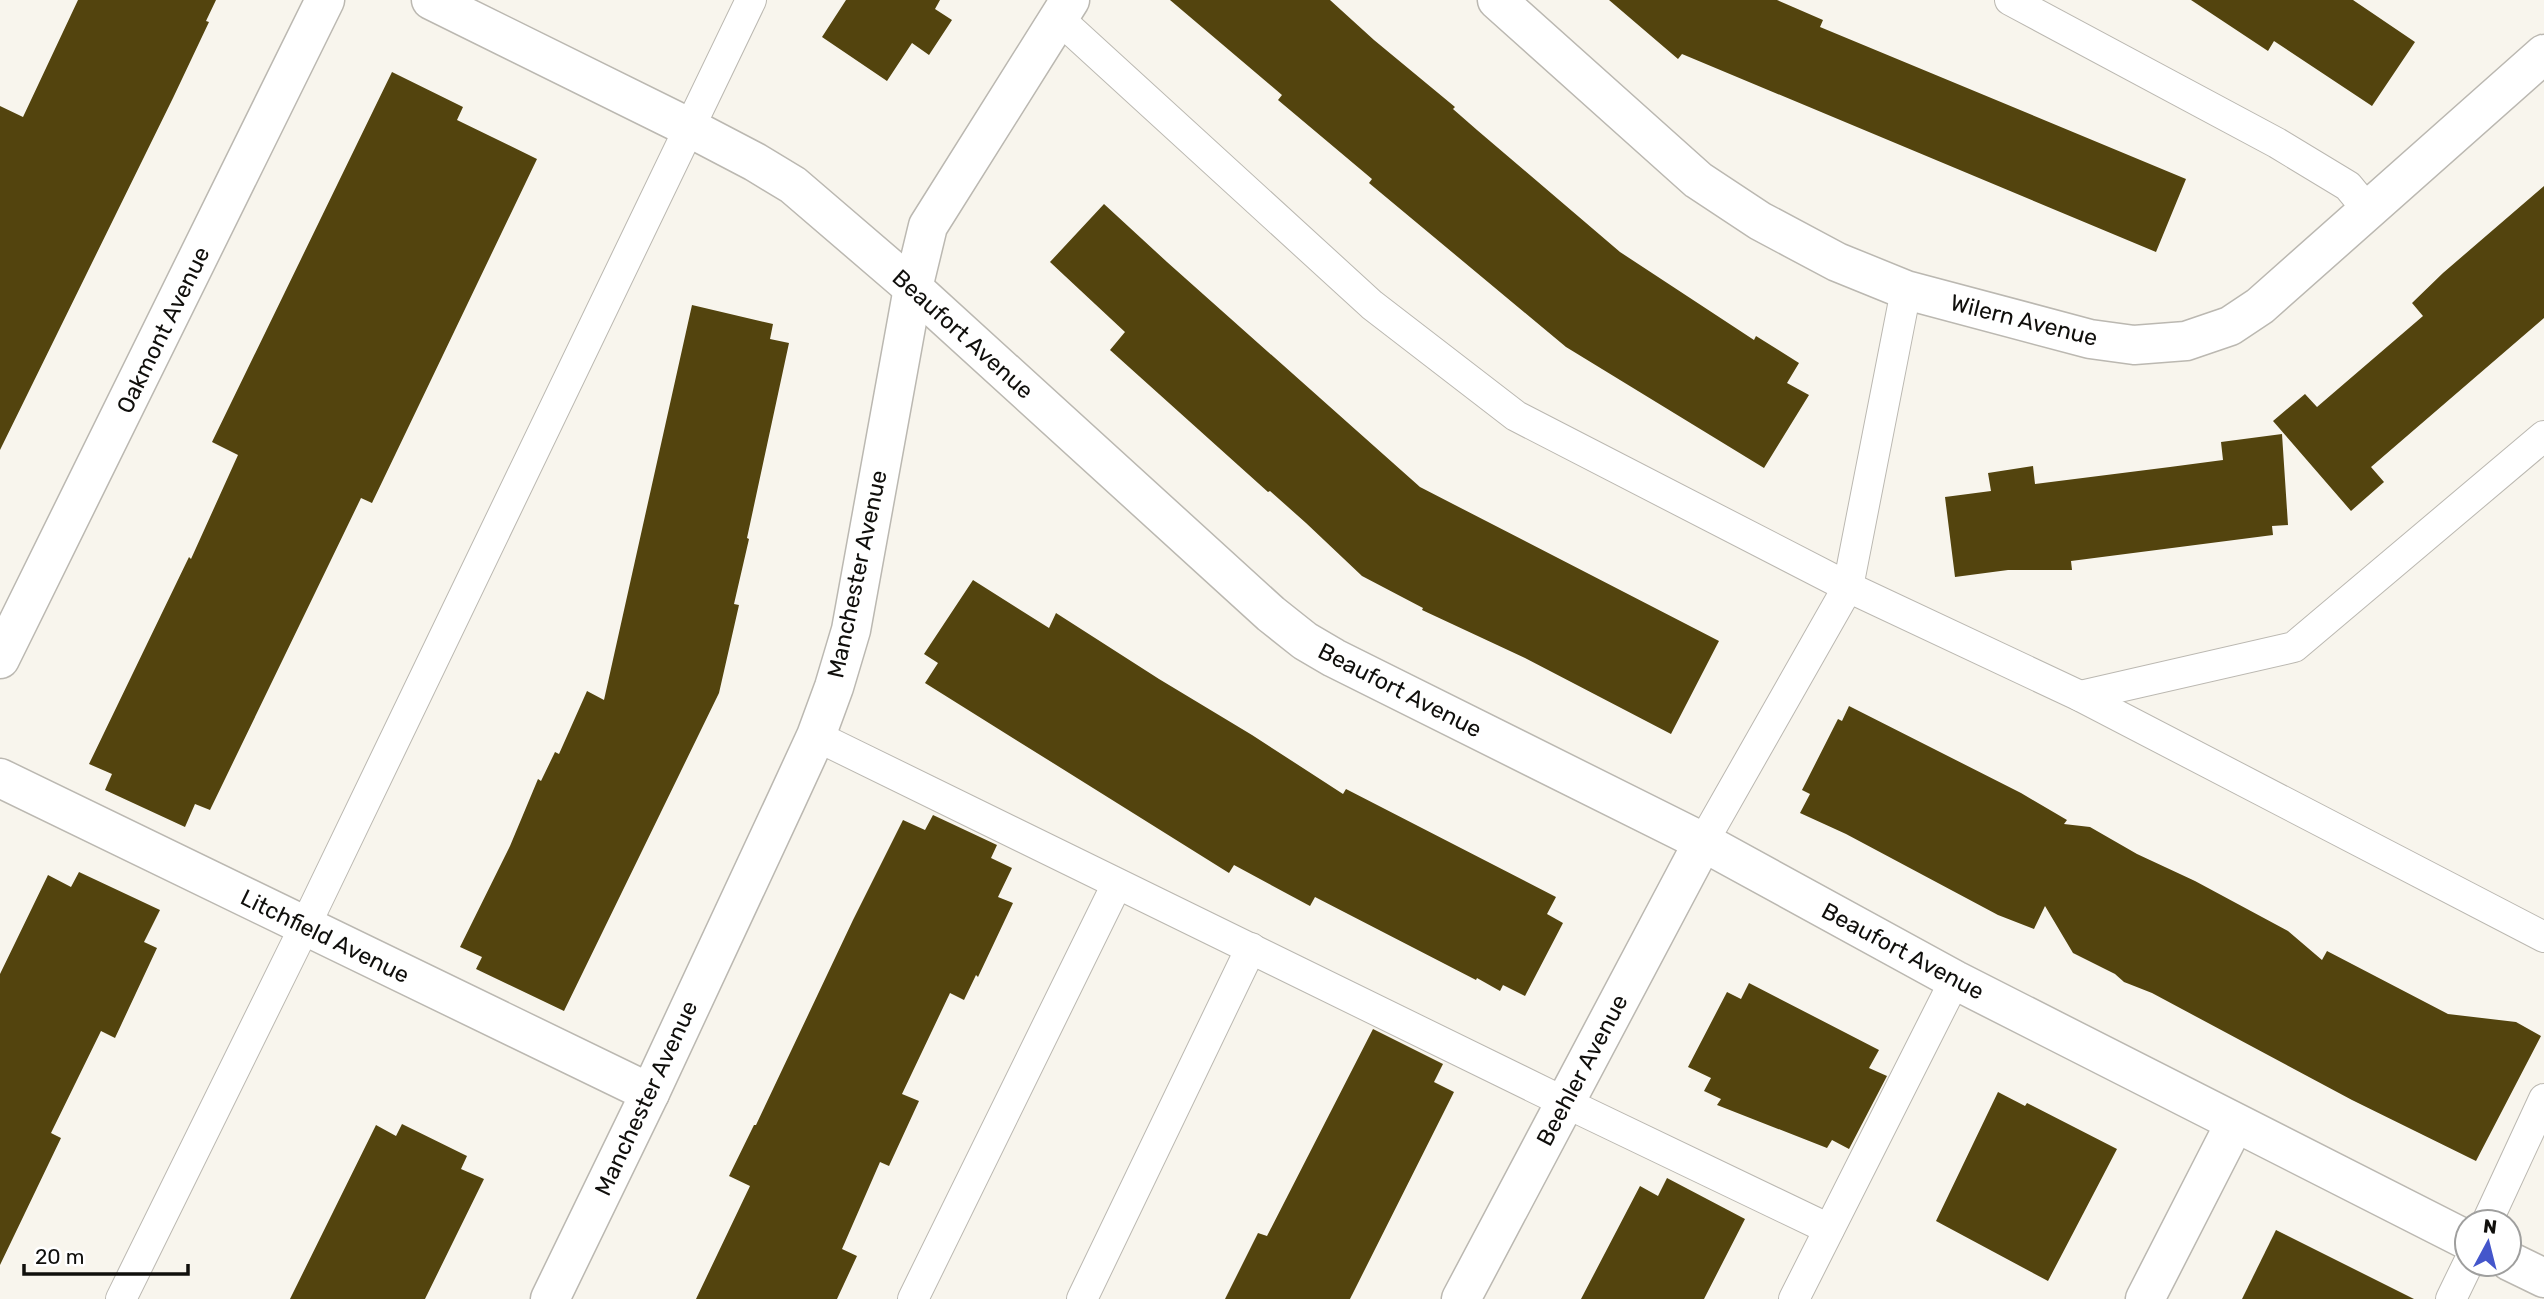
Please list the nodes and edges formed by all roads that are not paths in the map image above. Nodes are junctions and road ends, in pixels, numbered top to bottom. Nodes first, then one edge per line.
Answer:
1 (326, 0) edge
2 (431, 0) edge
3 (751, 0) edge
4 (1497, 0) edge
5 (2010, 0) edge
6 (1064, 9) edge
7 (2544, 54) edge
8 (690, 128) junction
9 (2367, 209) junction
10 (913, 288) junction
11 (1906, 290) junction
12 (2544, 436) edge
13 (1848, 587) junction
14 (0, 659) edge
15 (2080, 695) junction
16 (816, 736) junction
17 (0, 778) edge
18 (1703, 842) junction
19 (1117, 884) junction
20 (305, 926) junction
21 (2544, 937) edge
22 (1251, 948) junction
23 (1955, 980) junction
24 (650, 1093) junction
25 (2544, 1099) edge
26 (1564, 1102) junction
27 (2235, 1123) junction
28 (2493, 1208) edge
29 (1829, 1229) junction
30 (2453, 1233) edge
31 (2523, 1268) edge
32 (2461, 1278) edge
33 (2544, 1278) edge
34 (121, 1299) edge
35 (550, 1299) edge
36 (913, 1299) edge
37 (1082, 1299) edge
38 (1461, 1299) edge
39 (1794, 1299) edge
40 (2145, 1299) edge
41 (2451, 1299) edge

1 - 14 street, Oakmont Avenue
2 - 8 street, Beaufort Avenue
3 - 8 lane
4 - 11 street, Wilern Avenue
5 - 9 lane
6 - 10 street, Manchester Avenue
6 - 13 lane
7 - 9 street, Wilern Avenue
8 - 10 street, Beaufort Avenue
8 - 20 lane
9 - 11 street, Wilern Avenue
10 - 16 street, Manchester Avenue
10 - 18 street, Beaufort Avenue
11 - 13 lane
12 - 15 lane
13 - 15 lane
13 - 18 lane
15 - 21 lane
16 - 19 lane
16 - 24 street, Manchester Avenue
17 - 20 street, Litchfield Avenue
18 - 23 street, Beaufort Avenue
18 - 26 street, Beehler Avenue
19 - 22 lane
19 - 36 lane
20 - 24 street, Litchfield Avenue
20 - 34 lane
22 - 26 lane
22 - 37 lane
23 - 27 street, Beaufort Avenue
23 - 29 lane
24 - 35 street, Manchester Avenue
25 - 28 lane
26 - 29 lane
26 - 38 street, Beehler Avenue
27 - 30 street, Beaufort Avenue
27 - 40 street
29 - 39 lane
31 - 33 street
32 - 41 lane

